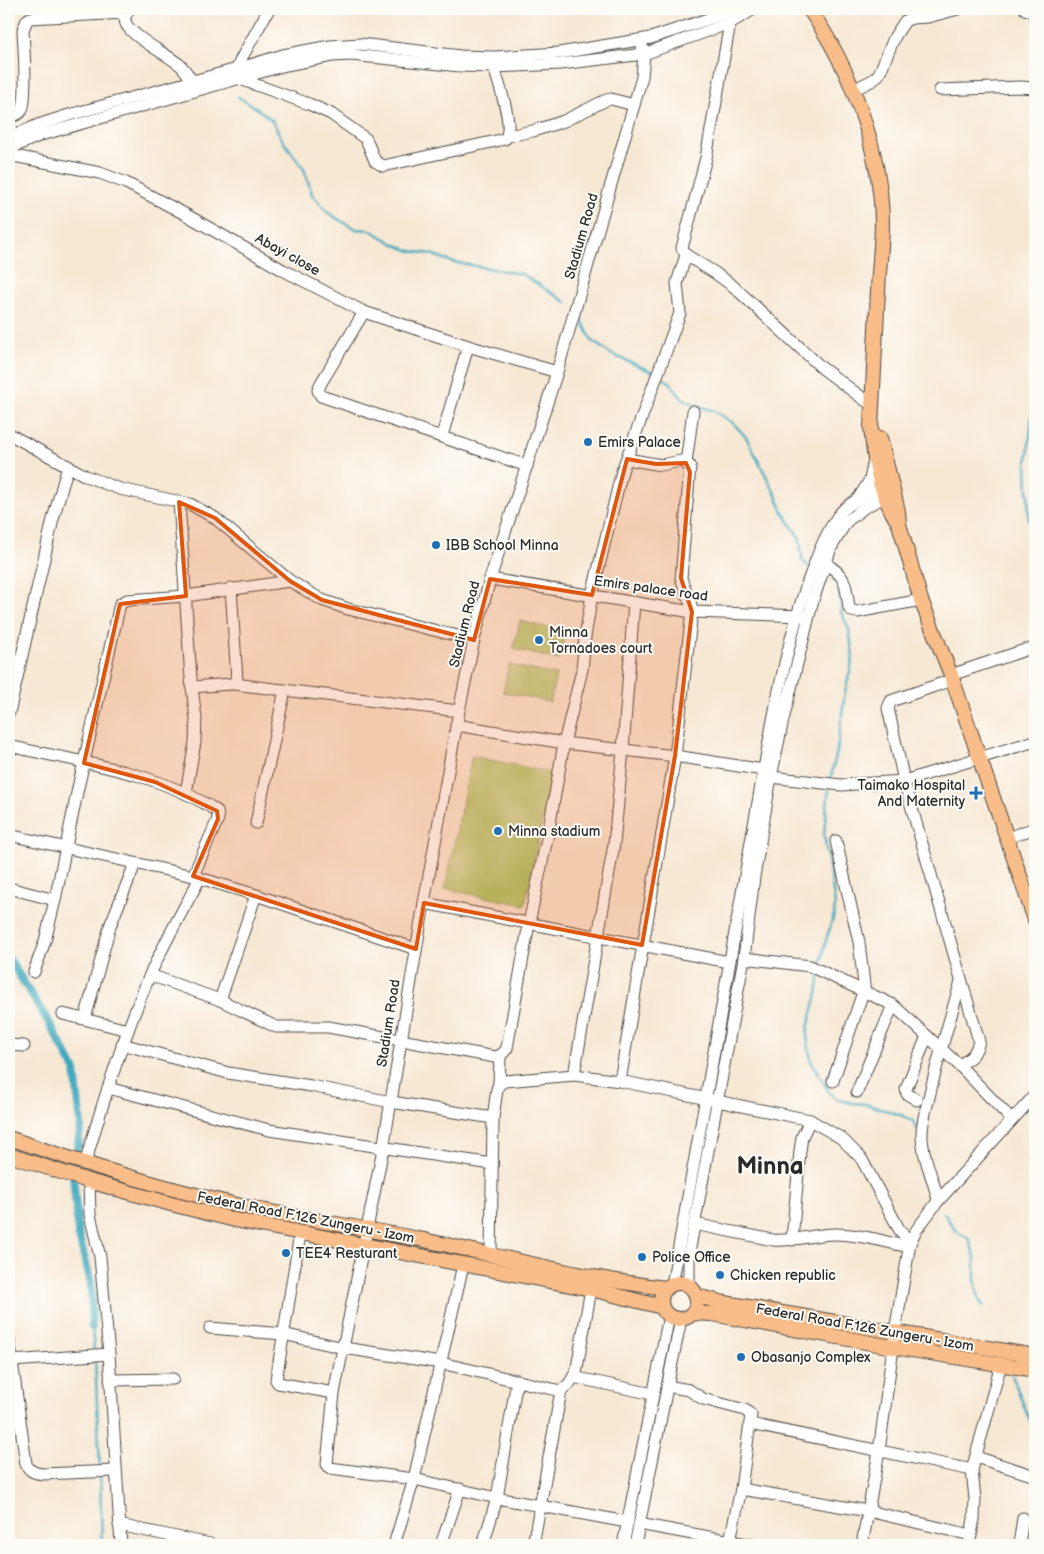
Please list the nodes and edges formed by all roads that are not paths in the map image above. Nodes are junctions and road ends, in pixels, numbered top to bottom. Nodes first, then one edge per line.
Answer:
1 (269, 9) edge
2 (734, 9) edge
3 (754, 9) edge
4 (958, 9) edge
5 (128, 11) edge
6 (810, 11) edge
7 (57, 12) edge
8 (730, 23) junction
9 (641, 41) junction
10 (644, 54) junction
11 (494, 67) junction
12 (239, 74) junction
13 (192, 81) junction
14 (1035, 88) edge
15 (853, 90) junction
16 (940, 90) dead end
17 (634, 105) junction
18 (9, 117) edge
19 (508, 136) junction
20 (9, 138) edge
21 (9, 149) edge
22 (9, 155) edge
23 (686, 255) junction
24 (364, 312) junction
25 (468, 346) junction
26 (557, 372) junction
27 (873, 410) junction
28 (693, 411) dead end
29 (9, 435) edge
30 (442, 436) junction
31 (874, 458) junction
32 (627, 459) junction
33 (686, 463) junction
34 (68, 466) junction
35 (528, 466) junction
36 (888, 490) junction
37 (857, 500) junction
38 (179, 502) junction
39 (826, 564) junction
40 (490, 579) junction
41 (290, 581) junction
42 (231, 588) junction
43 (592, 595) junction
44 (186, 596) junction
45 (921, 600) junction
46 (634, 602) junction
47 (692, 612) junction
48 (797, 616) junction
49 (809, 617) junction
50 (474, 640) junction
51 (1035, 650) edge
52 (952, 678) junction
53 (234, 684) junction
54 (192, 687) junction
55 (285, 690) junction
56 (459, 711) junction
57 (9, 713) edge
58 (456, 725) junction
59 (1035, 741) edge
60 (564, 743) junction
61 (9, 746) edge
62 (623, 750) junction
63 (675, 756) junction
64 (978, 758) junction
65 (84, 763) junction
66 (767, 774) junction
67 (904, 781) junction
68 (186, 793) junction
69 (256, 824) dead end
70 (1035, 828) edge
71 (9, 834) edge
72 (1007, 838) junction
73 (836, 841) dead end
74 (66, 848) junction
75 (135, 864) junction
76 (196, 877) junction
77 (9, 888) edge
78 (256, 895) junction
79 (56, 900) junction
80 (424, 903) junction
81 (1035, 920) edge
82 (529, 923) junction
83 (598, 937) junction
84 (642, 945) junction
85 (416, 949) junction
86 (744, 958) junction
87 (729, 962) junction
88 (34, 972) dead end
89 (150, 975) junction
90 (961, 981) junction
91 (864, 992) junction
92 (220, 1000) junction
93 (893, 1005) junction
94 (63, 1014) dead end
95 (85, 1019) junction
96 (128, 1030) junction
97 (927, 1036) junction
98 (400, 1039) junction
99 (122, 1044) junction
100 (9, 1045) edge
101 (24, 1046) dead end
102 (940, 1049) junction
103 (500, 1056) junction
104 (959, 1065) junction
105 (574, 1075) junction
106 (620, 1081) junction
107 (833, 1081) dead end
108 (500, 1084) junction
109 (108, 1088) junction
110 (857, 1092) dead end
111 (1035, 1095) edge
112 (710, 1100) junction
113 (917, 1100) dead end
114 (391, 1102) junction
115 (493, 1118) junction
116 (810, 1120) junction
117 (1012, 1120) junction
118 (9, 1138) edge
119 (383, 1149) junction
120 (9, 1155) edge
121 (84, 1164) junction
122 (492, 1164) junction
123 (87, 1180) junction
124 (938, 1201) junction
125 (694, 1224) junction
126 (367, 1228) junction
127 (300, 1234) junction
128 (792, 1240) junction
129 (364, 1245) junction
130 (909, 1245) junction
131 (492, 1254) junction
132 (463, 1265) junction
133 (669, 1287) junction
134 (592, 1289) junction
135 (692, 1292) junction
136 (676, 1314) junction
137 (210, 1328) dead end
138 (895, 1332) junction
139 (283, 1334) junction
140 (9, 1339) edge
141 (893, 1347) junction
142 (344, 1348) junction
143 (99, 1354) junction
144 (1035, 1356) edge
145 (12, 1361) junction
146 (441, 1363) junction
147 (1001, 1364) junction
148 (1035, 1370) edge
149 (574, 1377) junction
150 (173, 1379) dead end
151 (110, 1380) junction
152 (517, 1380) junction
153 (667, 1386) junction
154 (561, 1391) junction
155 (334, 1393) junction
156 (653, 1394) junction
157 (750, 1424) junction
158 (879, 1451) junction
159 (976, 1457) junction
160 (972, 1470) junction
161 (111, 1472) junction
162 (1035, 1476) edge
163 (414, 1479) junction
164 (460, 1489) junction
165 (741, 1489) junction
166 (497, 1498) junction
167 (541, 1506) junction
168 (868, 1511) junction
169 (1022, 1518) dead end
170 (627, 1522) junction
171 (639, 1524) junction
172 (120, 1525) junction
173 (970, 1540) edge
174 (730, 1543) edge
175 (210, 1544) edge
176 (121, 1545) edge
177 (394, 1545) edge
178 (441, 1545) edge
179 (483, 1545) edge
180 (534, 1545) edge
181 (623, 1545) edge
182 (635, 1545) edge
183 (752, 1545) edge
184 (862, 1545) edge
185 (1019, 1545) edge

1 - 12 street
2 - 9 street
3 - 8 street
4 - 15 street
5 - 7 street
5 - 13 street
6 - 15 main road
7 - 18 street
8 - 10 street
8 - 23 street
9 - 10 street, Stadium Road
9 - 12 street
10 - 11 street
10 - 17 street, Stadium Road
11 - 12 street
11 - 19 street
12 - 13 street
12 - 19 street
12 - 21 street
13 - 20 street
14 - 16 street
15 - 27 main road
17 - 19 street
17 - 26 street, Stadium Road
22 - 24 street, Abayi close
23 - 27 street
23 - 32 street
24 - 25 street, Abayi close
24 - 30 street
25 - 26 street, Abayi close
25 - 30 street
26 - 35 street, Stadium Road
27 - 31 main road
27 - 36 main road
28 - 33 street
29 - 34 street
30 - 35 street
31 - 36 main road
31 - 37 street
32 - 33 street
32 - 43 street
33 - 47 street
34 - 38 street
34 - 57 street
35 - 40 street, Stadium Road
36 - 37 street
36 - 39 street
36 - 45 main road
37 - 48 street
38 - 41 street
38 - 44 street
39 - 45 street
39 - 49 street
40 - 43 street, Emirs palace road
40 - 50 street, Stadium Road
41 - 42 street
41 - 50 street
42 - 44 street
42 - 53 street
43 - 46 street, Emirs palace road
43 - 60 street
44 - 54 street
44 - 65 street
45 - 52 main road
46 - 47 street, Emirs palace road
46 - 62 street
47 - 48 street, Emirs palace road
47 - 63 street
48 - 49 street, Emirs palace road
48 - 66 street
49 - 66 street
50 - 56 street, Stadium Road
51 - 52 street
52 - 64 main road
52 - 67 street
53 - 54 street
53 - 55 street
54 - 68 street
55 - 56 street
55 - 69 street
56 - 58 street, Stadium Road
58 - 60 street
58 - 80 street, Stadium Road
59 - 64 street
60 - 62 street
60 - 82 street
61 - 65 street
62 - 63 street
62 - 83 street
63 - 66 street
63 - 84 street
64 - 67 street
64 - 72 main road
65 - 68 street
65 - 74 street
66 - 67 street
66 - 86 street
66 - 87 street
67 - 90 street
68 - 76 street
70 - 72 street
71 - 74 street
72 - 81 main road
73 - 91 street
74 - 75 street
74 - 79 street
75 - 76 street
75 - 95 street
76 - 78 street
76 - 89 street
77 - 79 street
78 - 85 street
78 - 92 street
79 - 88 street
80 - 82 street
80 - 85 street, Stadium Road
82 - 83 street
82 - 103 street
83 - 84 street
83 - 105 street
84 - 87 street
84 - 106 street
85 - 98 street, Stadium Road
86 - 91 street
86 - 112 street
87 - 112 street
89 - 92 street
89 - 96 street
90 - 102 street
90 - 104 street
91 - 93 street
91 - 107 street
92 - 98 street
93 - 97 street
93 - 110 street
94 - 95 street
95 - 96 street
96 - 99 street
97 - 102 street
97 - 113 street
98 - 103 street
98 - 114 street, Stadium Road
99 - 109 street
99 - 114 street
100 - 101 street
102 - 104 street
102 - 124 street
103 - 108 street
104 - 117 street
105 - 106 street
105 - 108 street
106 - 112 street
108 - 115 street
109 - 119 street
109 - 121 street
111 - 117 street
112 - 116 street
112 - 125 street
112 - 133 street
114 - 115 street
114 - 119 street, Stadium Road
115 - 122 street
116 - 128 street
116 - 130 street
117 - 124 street
118 - 121 main road, Federal Road F.126 Zungeru - Izom
119 - 122 street
119 - 126 street, Stadium Road
120 - 123 main road, Federal Road F.126 Zungeru - Izom
121 - 126 main road, Federal Road F.126 Zungeru - Izom
122 - 131 street
123 - 127 main road, Federal Road F.126 Zungeru - Izom
123 - 143 street
124 - 130 street
125 - 128 street
125 - 135 street
126 - 129 street, Stadium Road
126 - 131 main road, Federal Road F.126 Zungeru - Izom
127 - 129 main road, Federal Road F.126 Zungeru - Izom
127 - 139 street
128 - 130 street
129 - 132 main road, Federal Road F.126 Zungeru - Izom
129 - 142 street, Stadium Road
130 - 138 street
131 - 133 main road, Federal Road F.126 Zungeru - Izom
132 - 134 main road, Federal Road F.126 Zungeru - Izom
132 - 146 street
133 - 135 main road
133 - 136 main road
134 - 136 main road, Federal Road F.126 Zungeru - Izom
134 - 149 street
135 - 136 main road
135 - 138 main road, Federal Road F.126 Zungeru - Izom
136 - 141 main road, Federal Road F.126 Zungeru - Izom
136 - 153 street
136 - 156 street
137 - 139 street
138 - 141 street
138 - 144 main road, Federal Road F.126 Zungeru - Izom
139 - 142 street
139 - 155 street
140 - 145 street
141 - 147 main road, Federal Road F.126 Zungeru - Izom
141 - 158 street
142 - 146 street
142 - 155 street, Stadium Road
143 - 145 street
143 - 151 street
145 - 161 street
146 - 152 street
146 - 163 street
147 - 148 main road, Federal Road F.126 Zungeru - Izom
147 - 159 street
149 - 154 street
149 - 156 street
150 - 151 street
151 - 161 street
152 - 154 street
152 - 166 street
153 - 157 street
153 - 171 street
154 - 167 street
155 - 163 street, Stadium Road
156 - 170 street
157 - 158 street
157 - 165 street
158 - 160 street
158 - 168 street
159 - 160 street
159 - 162 street
160 - 173 street
161 - 172 street
163 - 164 street
163 - 177 street
164 - 166 street
164 - 178 street
165 - 168 street
165 - 174 street
166 - 167 street
166 - 179 street
167 - 170 street
167 - 180 street
168 - 173 street
168 - 184 street
169 - 185 street
170 - 181 street
171 - 174 street
171 - 182 street
172 - 175 street
172 - 176 street
174 - 183 street

